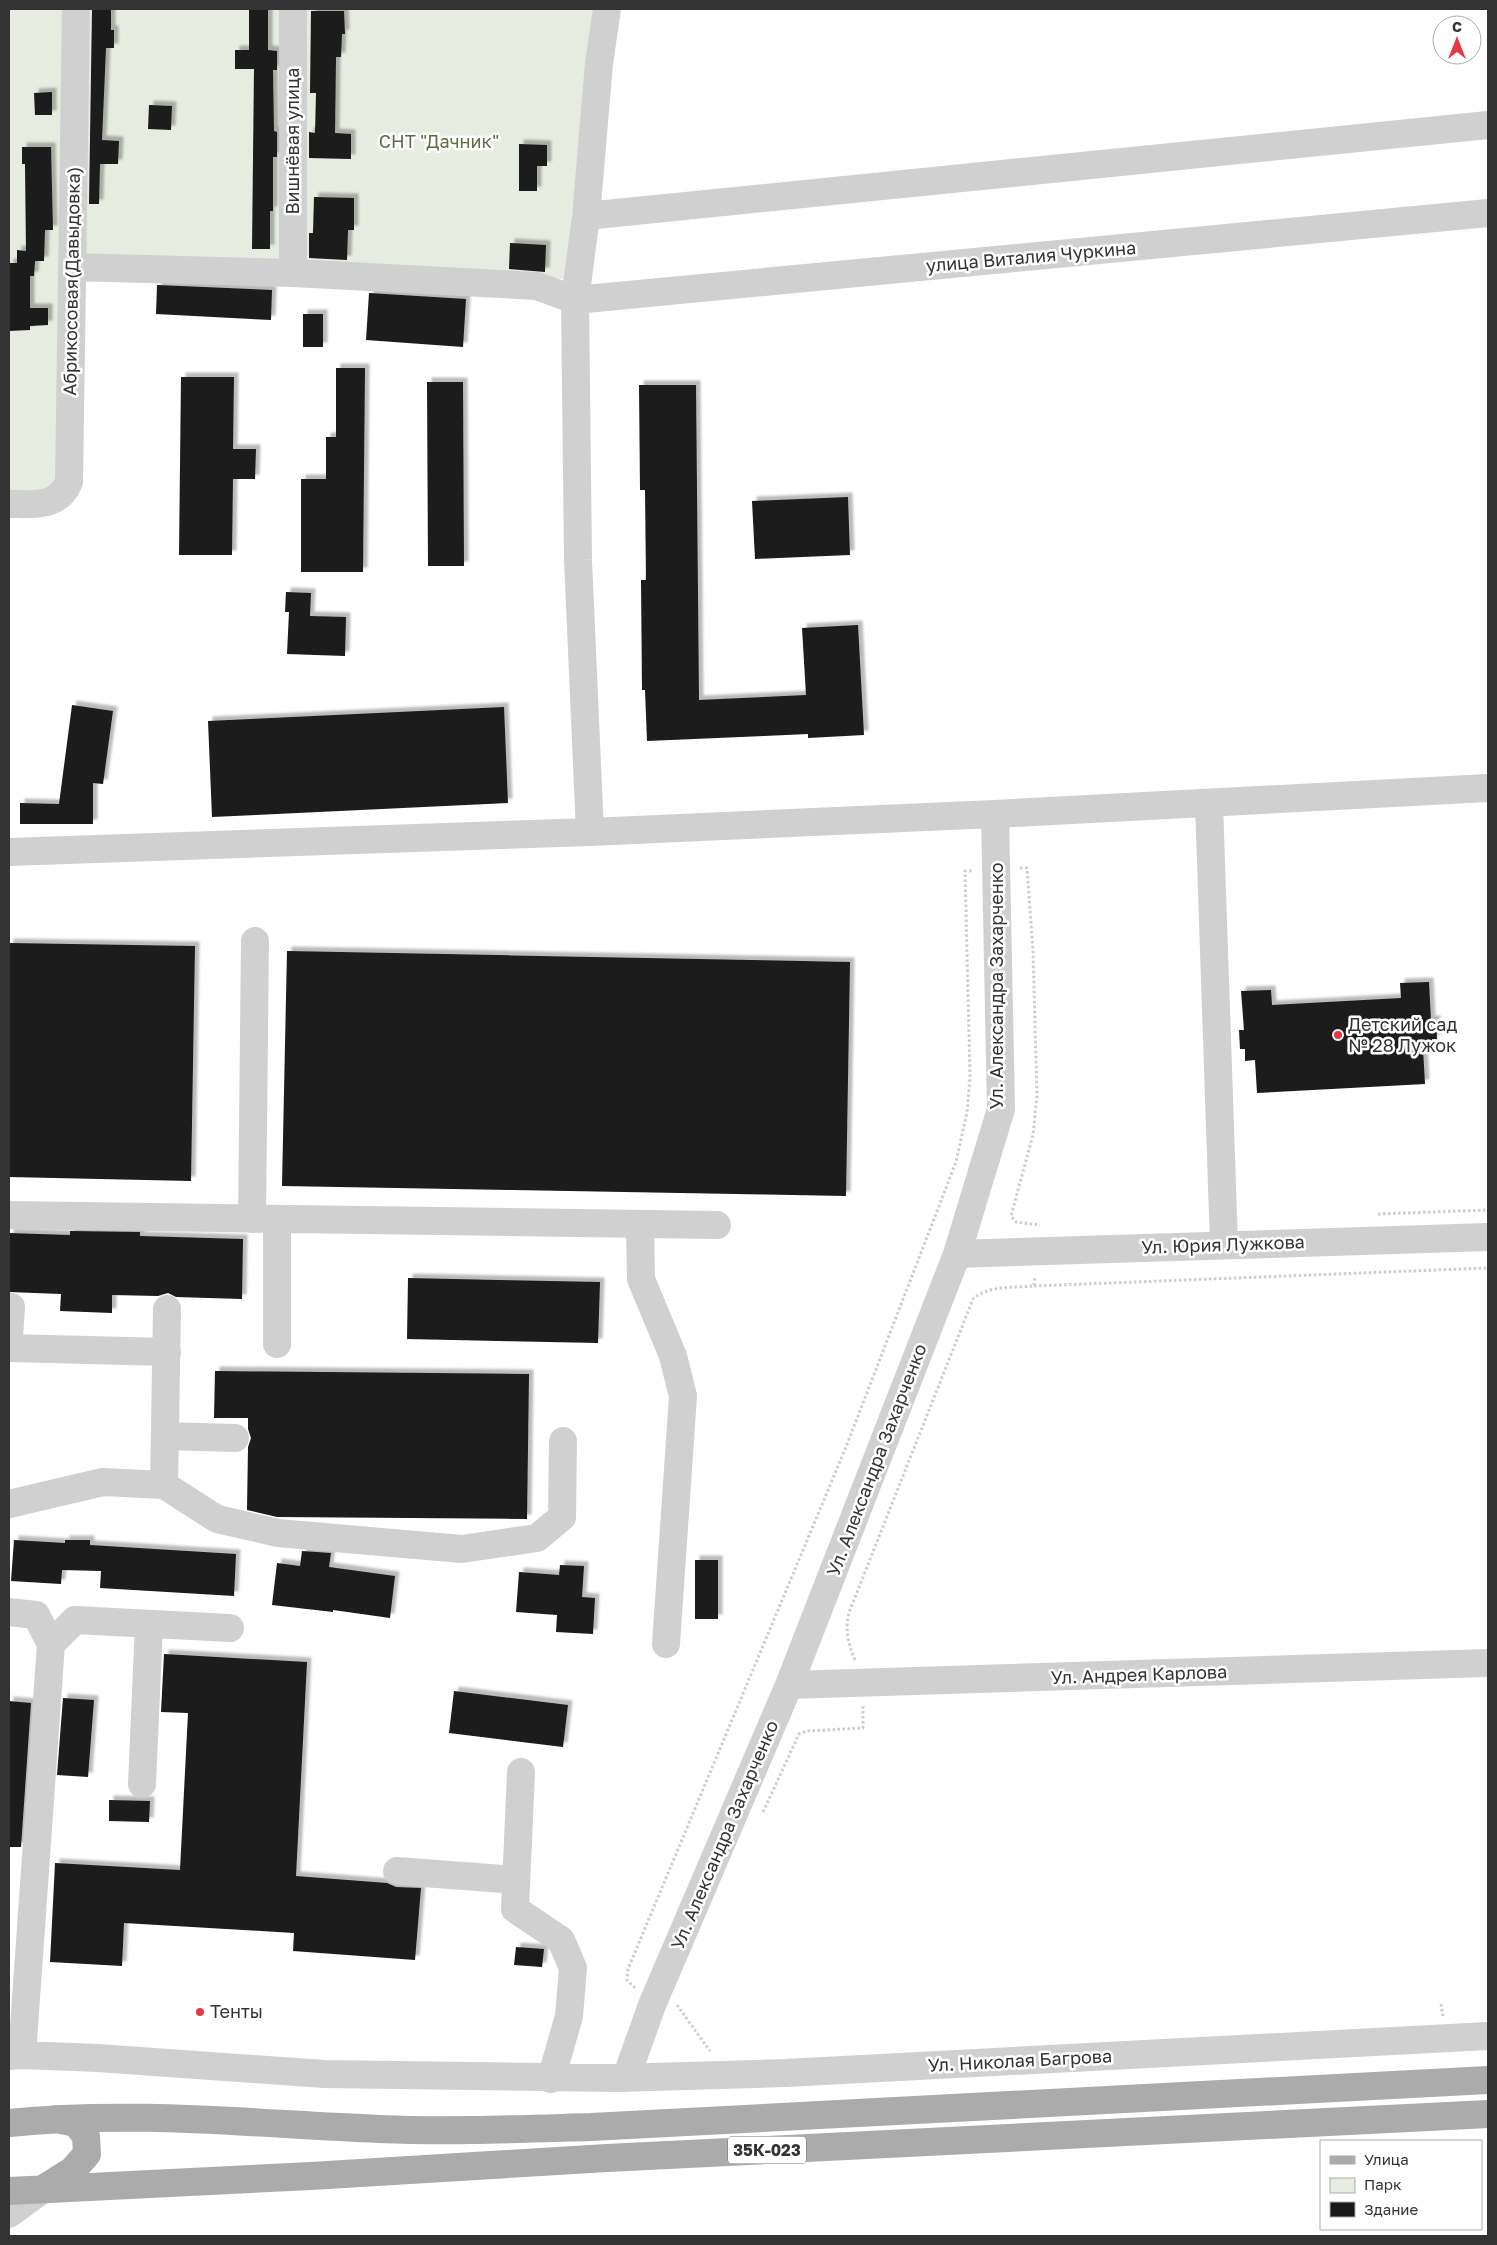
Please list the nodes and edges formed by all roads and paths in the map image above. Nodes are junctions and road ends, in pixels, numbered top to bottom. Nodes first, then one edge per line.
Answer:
1 (76, 9) edge
2 (293, 9) edge
3 (607, 9) edge
4 (1488, 125) edge
5 (1488, 213) edge
6 (586, 216) junction
7 (72, 267) junction
8 (293, 273) junction
9 (575, 300) junction
10 (9, 504) edge
11 (1488, 788) edge
12 (1208, 803) junction
13 (995, 814) junction
14 (590, 832) junction
15 (9, 852) edge
16 (997, 869) junction
17 (255, 941) dead end
18 (1488, 1210) edge
19 (1375, 1214) dead end
20 (9, 1215) edge
21 (264, 1219) junction
22 (640, 1224) junction
23 (717, 1225) dead end
24 (1046, 1225) dead end
25 (1488, 1237) edge
26 (1036, 1238) junction
27 (1224, 1245) junction
28 (957, 1254) junction
29 (1488, 1268) edge
30 (1034, 1286) junction
31 (11, 1307) dead end
32 (167, 1309) dead end
33 (9, 1336) edge
34 (277, 1344) dead end
35 (9, 1348) edge
36 (167, 1352) junction
37 (165, 1436) junction
38 (235, 1438) dead end
39 (563, 1441) dead end
40 (164, 1485) junction
41 (9, 1504) edge
42 (9, 1612) edge
43 (36, 1616) junction
44 (74, 1620) junction
45 (149, 1624) junction
46 (230, 1628) dead end
47 (51, 1644) junction
48 (666, 1644) dead end
49 (1488, 1664) edge
50 (863, 1683) junction
51 (789, 1685) junction
52 (521, 1772) dead end
53 (142, 1784) dead end
54 (760, 1819) dead end
55 (397, 1871) dead end
56 (516, 1880) junction
57 (672, 1999) junction
58 (1488, 2036) edge
59 (15, 2056) edge
60 (713, 2056) dead end
61 (626, 2078) junction
62 (551, 2079) junction
63 (1488, 2080) edge
64 (1488, 2114) edge
65 (53, 2119) junction
66 (9, 2123) edge
67 (46, 2187) junction
68 (9, 2190) edge
69 (9, 2214) edge

1 - 7 street, Абрикосовая(Давыдовка)
2 - 8 street, Вишнёвая улица
3 - 6 street
4 - 6 street
5 - 9 street, улица Виталия Чуркина
6 - 9 street
7 - 8 street
7 - 10 street, Абрикосовая(Давыдовка)
8 - 9 street
9 - 14 street
11 - 12 street
12 - 13 street
12 - 27 street
13 - 14 street
13 - 16 street, Ул. Александра Захарченко
14 - 15 street
16 - 26 path
16 - 28 street, Ул. Александра Захарченко
16 - 57 path
17 - 21 street
18 - 19 path
20 - 21 street
21 - 22 street
21 - 34 street
22 - 23 street
22 - 48 street
24 - 26 path
25 - 27 street, Ул. Юрия Лужкова
26 - 27 street, Ул. Юрия Лужкова
26 - 28 street, Ул. Юрия Лужкова
26 - 30 path
28 - 51 street, Ул. Александра Захарченко
29 - 30 path
30 - 50 path
31 - 33 street
32 - 36 street
35 - 36 street
36 - 37 street
37 - 38 street
37 - 40 street
39 - 40 street
40 - 41 street
42 - 43 street
43 - 44 street
43 - 47 street
44 - 45 street
44 - 47 street
45 - 46 street
45 - 53 street
47 - 59 street
49 - 50 street, Ул. Андрея Карлова
50 - 51 street, Ул. Андрея Карлова
50 - 54 path
51 - 57 street, Ул. Александра Захарченко
52 - 56 street
55 - 56 street
56 - 62 street
57 - 60 path
57 - 61 street, Ул. Александра Захарченко
58 - 61 street, Ул. Николая Багрова
59 - 62 street, Ул. Николая Багрова
61 - 62 street, Ул. Николая Багрова
63 - 65 main road, 35К-023
64 - 67 main road, 35К-023
65 - 66 main road, 35К-023
65 - 67 main road
67 - 68 main road, 35К-023
67 - 69 street

